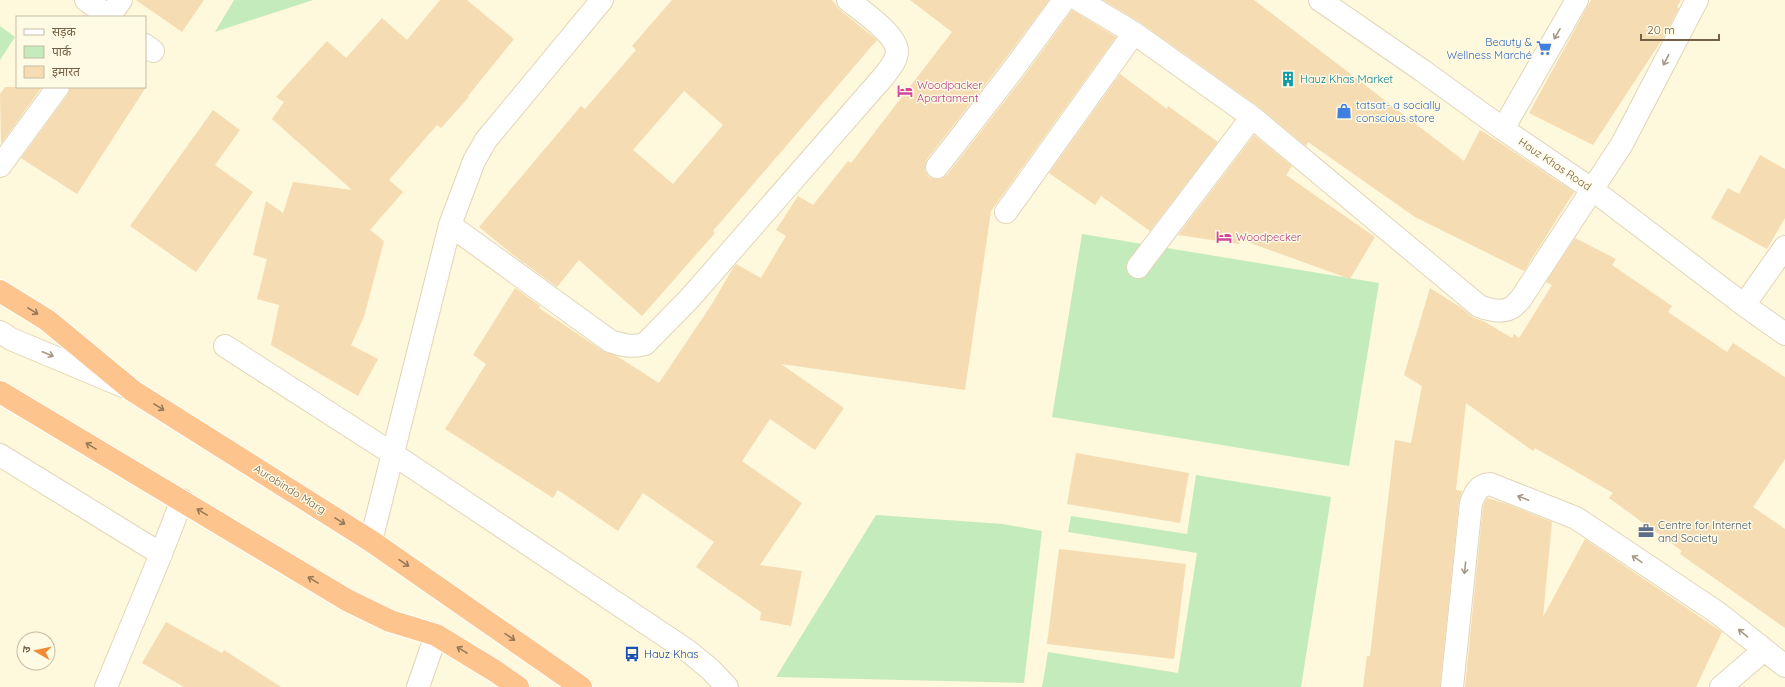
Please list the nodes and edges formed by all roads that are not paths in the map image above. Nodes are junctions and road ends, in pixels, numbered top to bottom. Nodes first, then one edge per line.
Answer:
1 (86, 0) edge
2 (602, 0) edge
3 (848, 0) edge
4 (1064, 0) edge
5 (1078, 0) edge
6 (1320, 0) edge
7 (1577, 0) edge
8 (1697, 0) edge
9 (112, 13) edge
10 (1134, 33) junction
11 (57, 88) edge
12 (1252, 117) junction
13 (1503, 129) junction
14 (0, 166) edge
15 (937, 167) dead end
16 (1593, 190) junction
17 (1006, 212) dead end
18 (450, 225) junction
19 (1785, 247) edge
20 (1138, 267) dead end
21 (0, 291) edge
22 (1744, 305) junction
23 (0, 332) edge
24 (1785, 334) edge
25 (225, 346) dead end
26 (133, 391) junction
27 (0, 392) edge
28 (393, 454) junction
29 (0, 455) edge
30 (182, 500) junction
31 (372, 540) junction
32 (161, 554) junction
33 (436, 635) junction
34 (1764, 650) junction
35 (1785, 666) edge
36 (106, 687) edge
37 (418, 687) edge
38 (518, 687) edge
39 (581, 687) edge
40 (727, 687) edge
41 (1452, 687) edge
42 (1721, 687) edge

1 - 9 street
2 - 18 street
3 - 18 street
4 - 15 street
5 - 10 street
6 - 13 street, Hauz Khas Road
7 -> 13 street
8 -> 16 street
10 - 12 street
10 - 17 street
11 - 14 street
12 - 16 street
12 - 20 street
13 - 16 street, Hauz Khas Road
16 - 22 street, Hauz Khas Road
18 - 28 street
19 - 22 street
21 -> 26 highway, Aurobindo Marg
22 - 24 street, Hauz Khas Road
23 -> 26 street
25 - 28 street
26 -> 31 highway, Aurobindo Marg
30 -> 27 highway
28 - 31 street
28 - 40 street
29 - 32 street
30 - 32 street
33 -> 30 highway
31 -> 39 highway, Aurobindo Marg
32 - 36 street
33 - 37 street
38 -> 33 highway
34 - 35 street
34 -> 41 street
34 - 42 street

